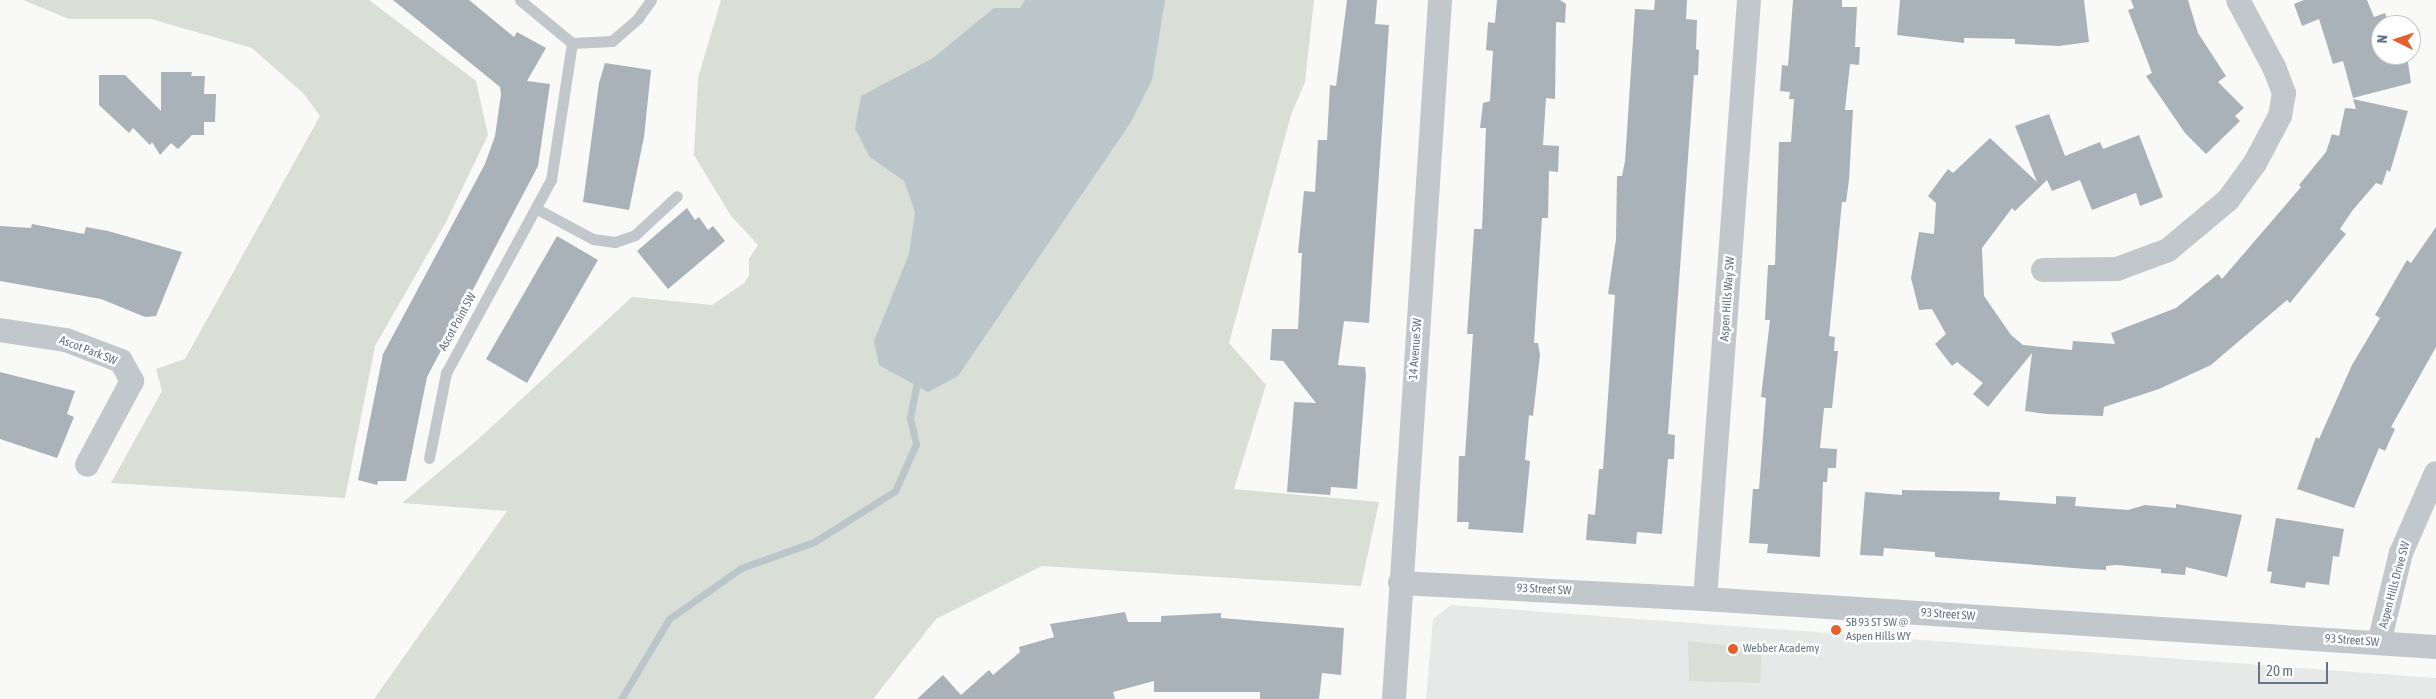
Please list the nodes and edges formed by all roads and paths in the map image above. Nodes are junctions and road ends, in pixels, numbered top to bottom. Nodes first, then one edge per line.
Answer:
1 (520, 0) edge
2 (650, 0) edge
3 (1440, 0) edge
4 (1748, 0) edge
5 (2238, 0) edge
6 (572, 43) junction
7 (677, 196) dead end
8 (537, 209) junction
9 (2043, 270) dead end
10 (0, 330) edge
11 (429, 458) dead end
12 (87, 465) dead end
13 (2436, 473) edge
14 (1400, 583) junction
15 (1706, 599) junction
16 (2379, 643) junction
17 (2436, 647) edge
18 (1394, 699) edge

1 - 6 lane
2 - 6 lane
3 - 14 street, 14 Avenue SW
4 - 15 street, Aspen Hills Way SW
5 - 9 street
6 - 8 lane, Ascot Point SW
7 - 8 lane
8 - 11 lane, Ascot Point SW
10 - 12 street, Ascot Park SW
13 - 16 street, Aspen Hills Drive SW
14 - 15 street, 93 Street SW
14 - 18 street, 14 Avenue SW
15 - 16 street, 93 Street SW
16 - 17 street, 93 Street SW

